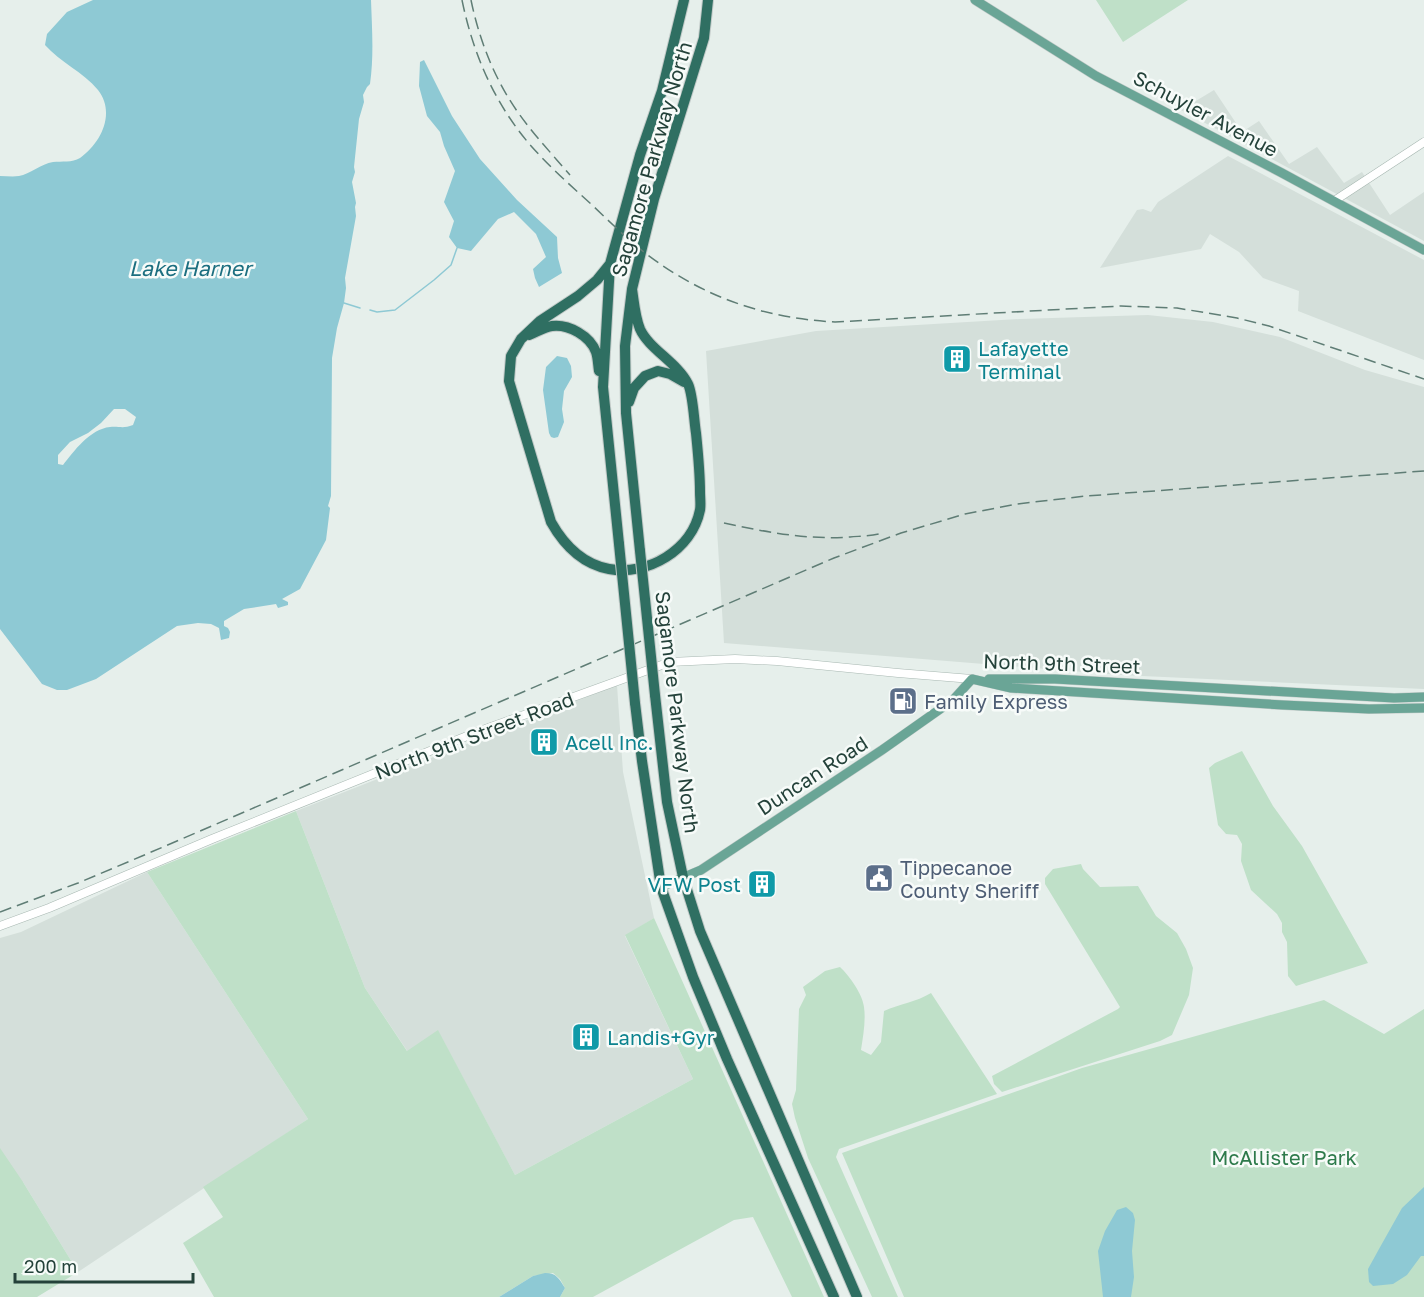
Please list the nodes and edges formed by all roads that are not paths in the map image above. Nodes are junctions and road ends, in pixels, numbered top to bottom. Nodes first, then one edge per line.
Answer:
1 (684, 0) edge
2 (708, 0) edge
3 (975, 0) edge
4 (1424, 142) edge
5 (1334, 201) junction
6 (1424, 250) edge
7 (610, 264) junction
8 (632, 289) junction
9 (521, 339) junction
10 (690, 386) junction
11 (603, 387) junction
12 (626, 413) junction
13 (972, 679) junction
14 (1424, 697) edge
15 (1424, 708) edge
16 (683, 877) junction
17 (662, 887) junction
18 (0, 926) edge
19 (834, 1297) edge
20 (857, 1297) edge

1 - 7 highway, Sagamore Parkway North
2 - 8 highway, Sagamore Parkway North
3 - 5 main road, Schuyler Avenue
4 - 5 street
5 - 6 main road, Schuyler Avenue
7 - 9 highway
7 - 11 highway, Sagamore Parkway North
8 - 10 highway
8 - 12 highway, Sagamore Parkway North
9 - 10 highway
9 - 11 highway
10 - 12 highway
11 - 17 highway, Sagamore Parkway North, bridge
12 - 16 highway, Sagamore Parkway North, bridge
13 - 14 main road, North 9th Street
13 - 15 main road, North 9th Street
13 - 16 main road, Duncan Road
13 - 18 street, North 9th Street Road
16 - 17 main road, Duncan Road
16 - 20 highway, Sagamore Parkway North
17 - 19 highway, Sagamore Parkway North

